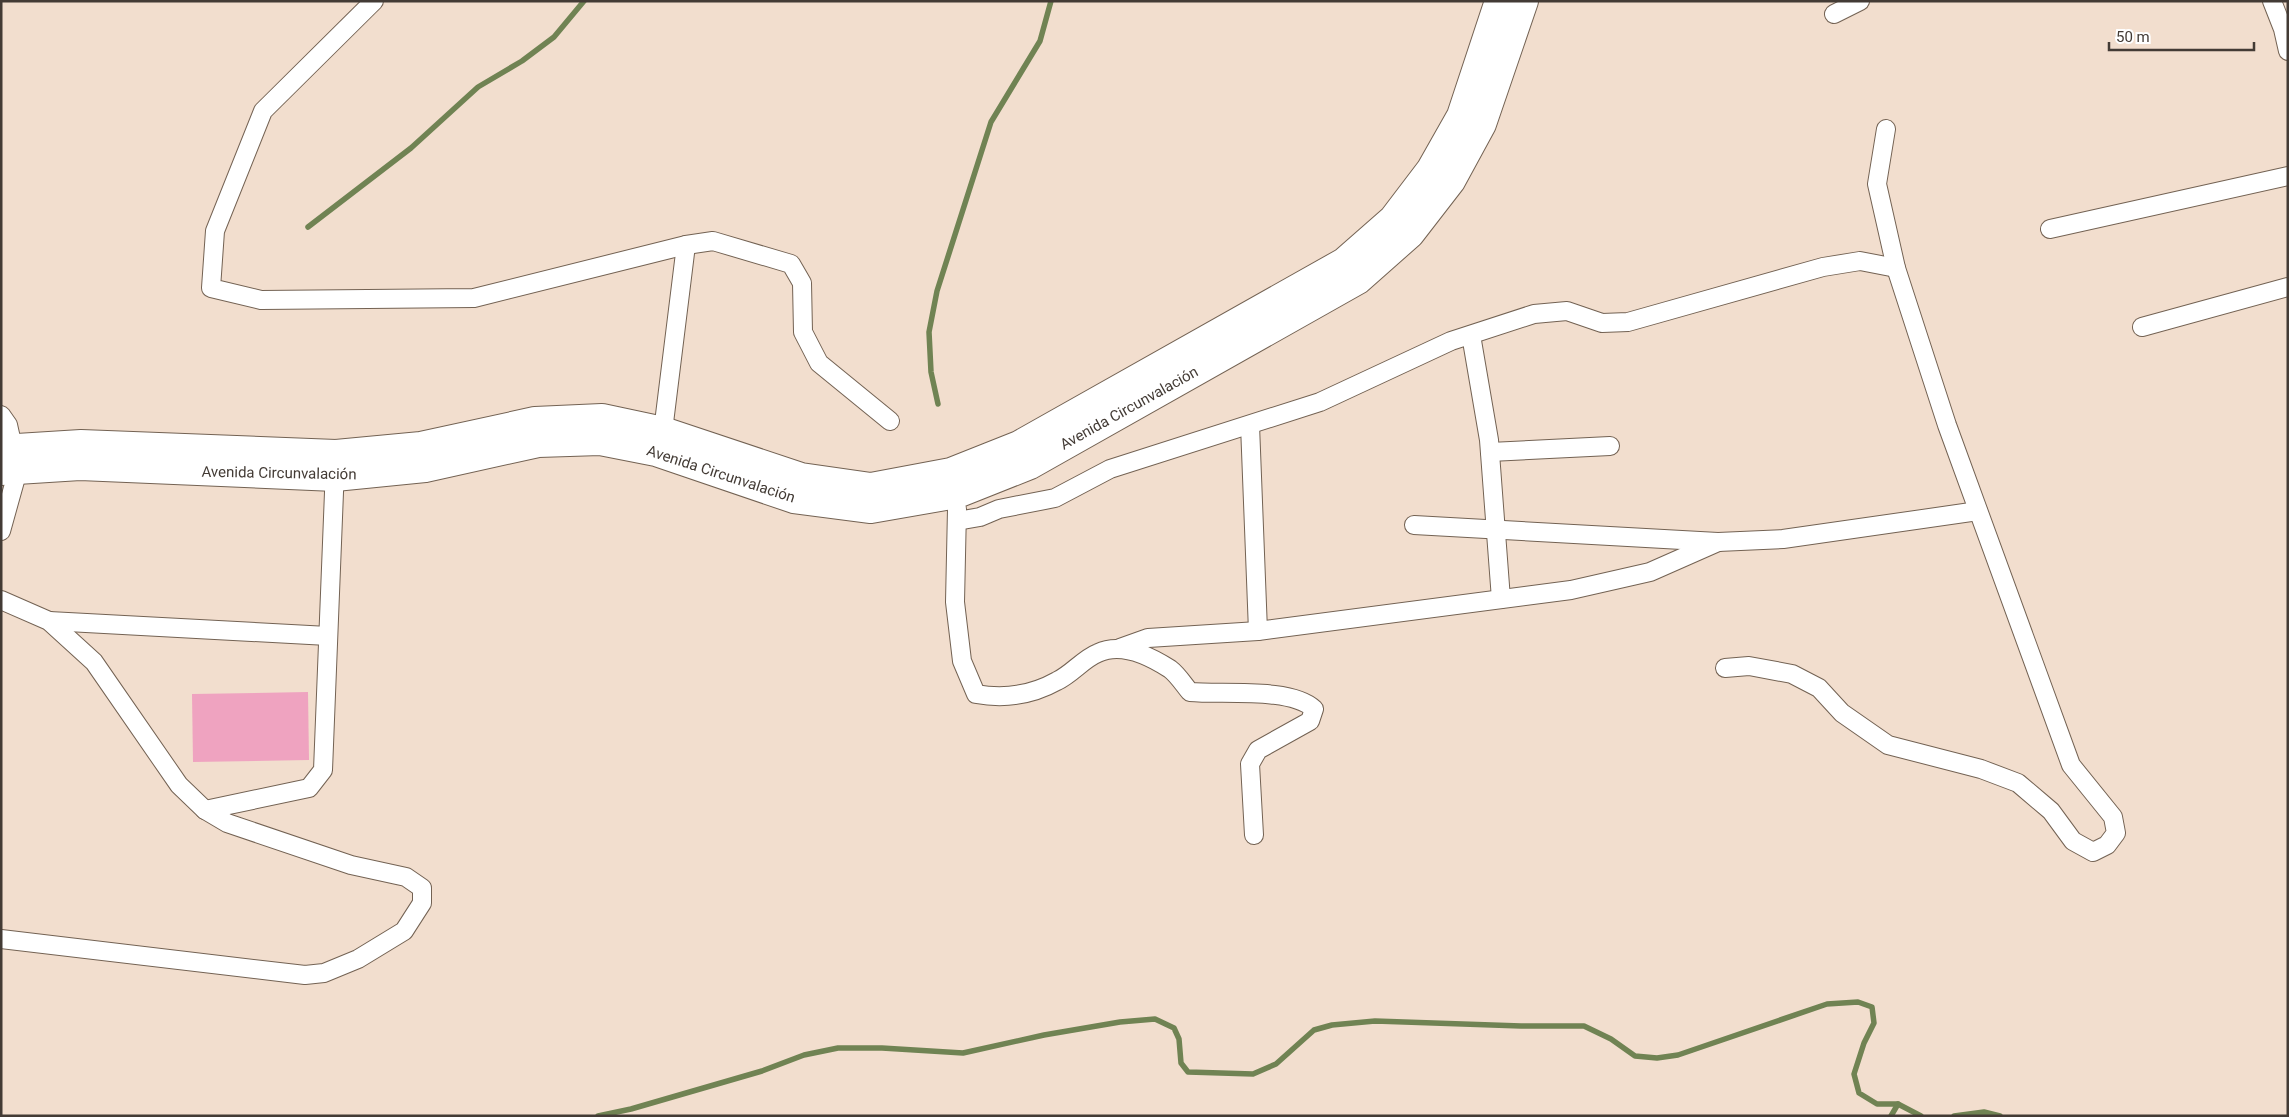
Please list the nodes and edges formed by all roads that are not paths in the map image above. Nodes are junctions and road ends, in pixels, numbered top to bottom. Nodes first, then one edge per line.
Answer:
1 (374, 1) edge
2 (1499, 1) edge
3 (1524, 1) edge
4 (1860, 1) edge
5 (2272, 1) edge
6 (1834, 14) dead end
7 (2288, 51) edge
8 (1886, 129) dead end
9 (2288, 176) edge
10 (2050, 229) dead end
11 (686, 245) junction
12 (1896, 268) junction
13 (2288, 286) edge
14 (2142, 327) dead end
15 (1471, 335) junction
16 (1, 415) edge
17 (890, 421) dead end
18 (1250, 425) junction
19 (663, 430) junction
20 (1610, 446) dead end
21 (1490, 452) junction
22 (8, 460) edge
23 (335, 465) junction
24 (957, 494) junction
25 (1978, 511) junction
26 (957, 521) junction
27 (1414, 524) dead end
28 (1495, 529) junction
29 (1, 531) edge
30 (1718, 542) junction
31 (1500, 599) junction
32 (1, 600) edge
33 (49, 621) junction
34 (1258, 630) junction
35 (328, 636) junction
36 (1120, 648) junction
37 (1725, 668) dead end
38 (205, 810) junction
39 (1254, 835) dead end
40 (1, 939) edge

1 - 11 street
2 - 19 main road, Avenida Circunvalación
3 - 24 main road, Avenida Circunvalación
4 - 6 street
5 - 7 street
8 - 12 street
9 - 10 street
11 - 17 street
11 - 19 street
12 - 15 street
12 - 25 street
13 - 14 street
15 - 18 street
15 - 21 street
16 - 22 street
18 - 26 street
18 - 34 street
19 - 23 main road, Avenida Circunvalación
20 - 21 street
21 - 28 street
22 - 23 main road, Avenida Circunvalación
22 - 29 street
23 - 24 main road, Avenida Circunvalación
23 - 35 street
24 - 26 street
25 - 30 street
25 - 37 street
26 - 36 street
27 - 28 street
28 - 30 street
28 - 31 street
30 - 31 street
31 - 34 street
32 - 33 street
33 - 35 street
33 - 38 street
34 - 36 street
35 - 38 street
36 - 39 street
38 - 40 street

